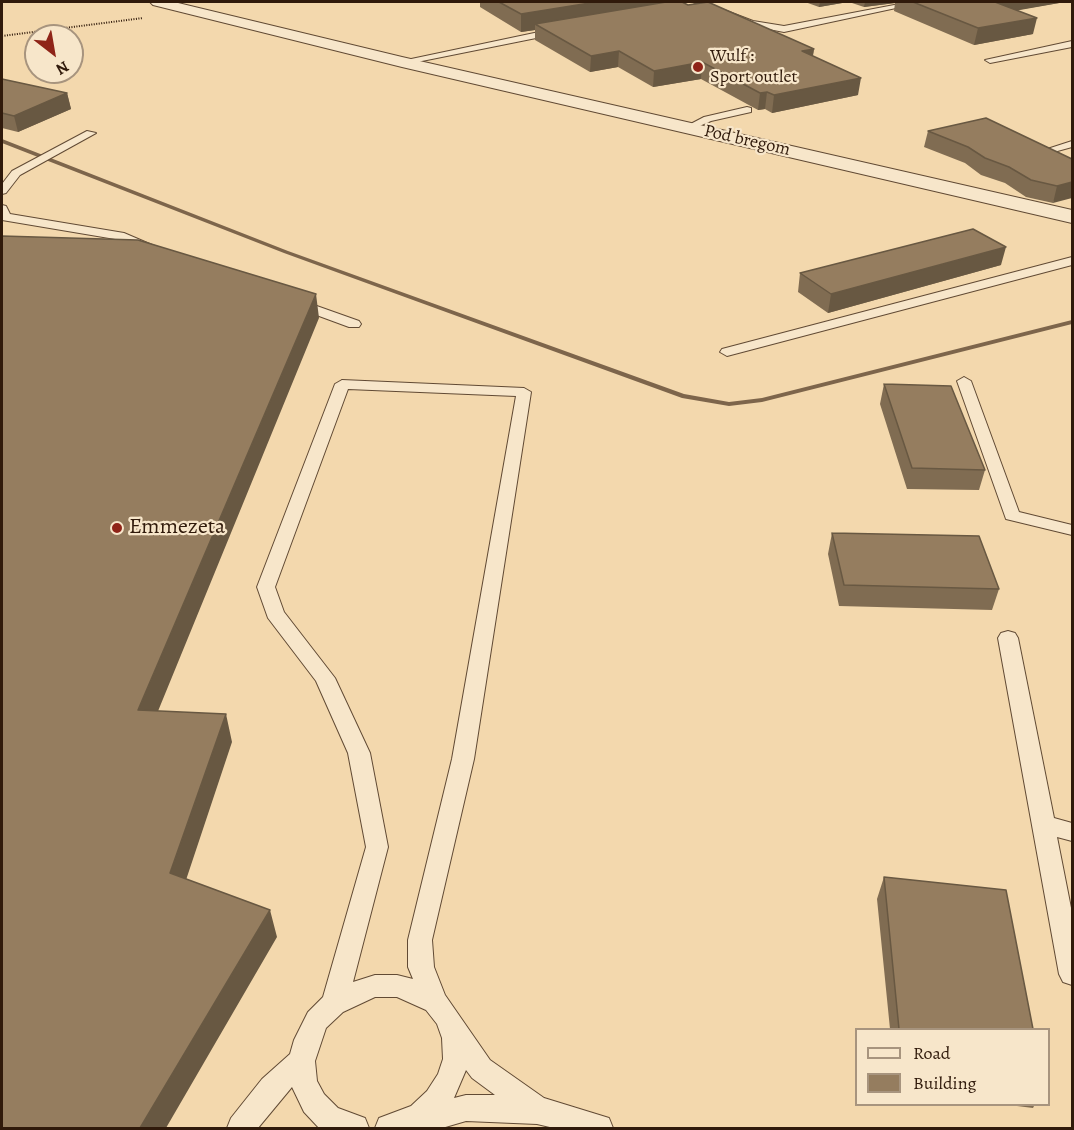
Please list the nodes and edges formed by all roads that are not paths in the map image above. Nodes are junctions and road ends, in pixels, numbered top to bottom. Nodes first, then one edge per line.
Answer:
1 (158, 2) edge
2 (697, 2) edge
3 (920, 2) edge
4 (573, 28) edge
5 (1072, 44) edge
6 (990, 60) dead end
7 (412, 64) junction
8 (747, 111) edge
9 (688, 128) junction
10 (91, 133) dead end
11 (1072, 144) edge
12 (1042, 152) edge
13 (2, 191) edge
14 (2, 209) edge
15 (1072, 217) edge
16 (168, 254) edge
17 (1072, 261) edge
18 (288, 299) edge
19 (354, 324) dead end
20 (727, 352) dead end
21 (964, 381) dead end
22 (1072, 530) edge
23 (1008, 638) dead end
24 (1045, 825) junction
25 (1072, 832) edge
26 (1072, 974) edge
27 (334, 1004) junction
28 (441, 1010) junction
29 (302, 1062) junction
30 (537, 1110) junction
31 (241, 1128) edge
32 (355, 1128) edge
33 (393, 1128) edge
34 (599, 1128) edge

1 - 7 street, Pod bregom
2 - 3 lane
4 - 7 lane
5 - 6 lane
7 - 9 street, Pod bregom
8 - 9 lane
9 - 15 street, Pod bregom
10 - 13 lane
11 - 12 lane
14 - 16 lane
17 - 20 lane
18 - 19 lane
21 - 22 lane
23 - 24 lane
24 - 25 lane
24 - 26 lane
27 - 28 lane
27 - 28 lane
27 - 29 lane
28 - 30 lane
28 - 33 lane
29 - 31 lane
29 - 32 lane
30 - 33 lane
30 - 34 lane

